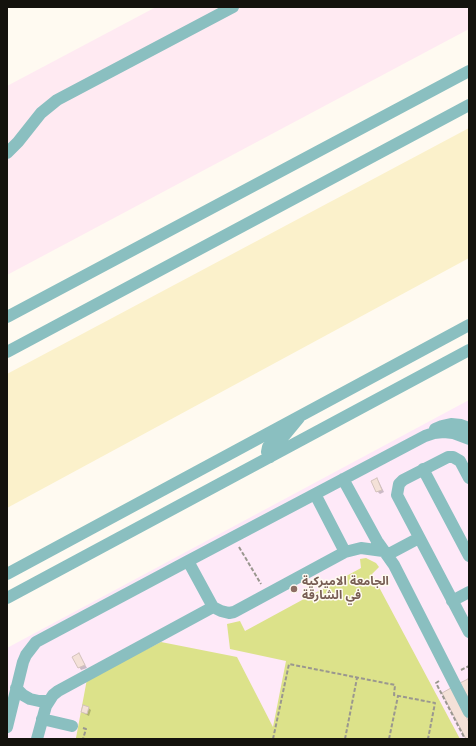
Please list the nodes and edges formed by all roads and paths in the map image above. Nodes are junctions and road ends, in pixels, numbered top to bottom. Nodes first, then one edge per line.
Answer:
1 (233, 7) edge
2 (469, 71) edge
3 (469, 105) edge
4 (7, 152) edge
5 (7, 317) edge
6 (469, 325) edge
7 (469, 350) edge
8 (7, 352) edge
9 (300, 416) junction
10 (469, 428) edge
11 (425, 436) junction
12 (469, 439) edge
13 (270, 457) junction
14 (423, 469) junction
15 (469, 478) edge
16 (343, 479) junction
17 (315, 494) junction
18 (233, 537) junction
19 (419, 538) junction
20 (345, 552) junction
21 (385, 553) junction
22 (469, 554) edge
23 (188, 560) junction
24 (7, 574) edge
25 (469, 592) edge
26 (267, 594) junction
27 (7, 598) edge
28 (452, 601) junction
29 (213, 607) junction
30 (469, 632) edge
31 (357, 678) junction
32 (16, 688) junction
33 (398, 696) junction
34 (48, 701) junction
35 (469, 712) edge
36 (42, 719) junction
37 (72, 726) dead end
38 (7, 727) edge
39 (37, 739) edge
40 (273, 739) edge
41 (344, 739) edge
42 (389, 739) edge
43 (428, 739) edge

1 - 4 street
2 - 5 street
3 - 8 street
6 - 9 street
7 - 13 street
9 - 13 street
9 - 24 street
10 - 11 street
11 - 12 street
11 - 16 street
13 - 27 street
14 - 15 street
14 - 19 street
14 - 22 street
16 - 17 street
16 - 21 street
17 - 18 street
17 - 20 street
18 - 23 street
18 - 26 path
19 - 21 street
19 - 28 street
20 - 21 street
20 - 26 street
21 - 35 street
23 - 29 street
23 - 32 street
25 - 28 street
26 - 29 street
28 - 30 street
29 - 34 street
31 - 33 path
31 - 40 path
31 - 41 path
32 - 34 street
32 - 38 street
33 - 42 path
33 - 43 path
34 - 36 street
36 - 37 street
36 - 39 street

